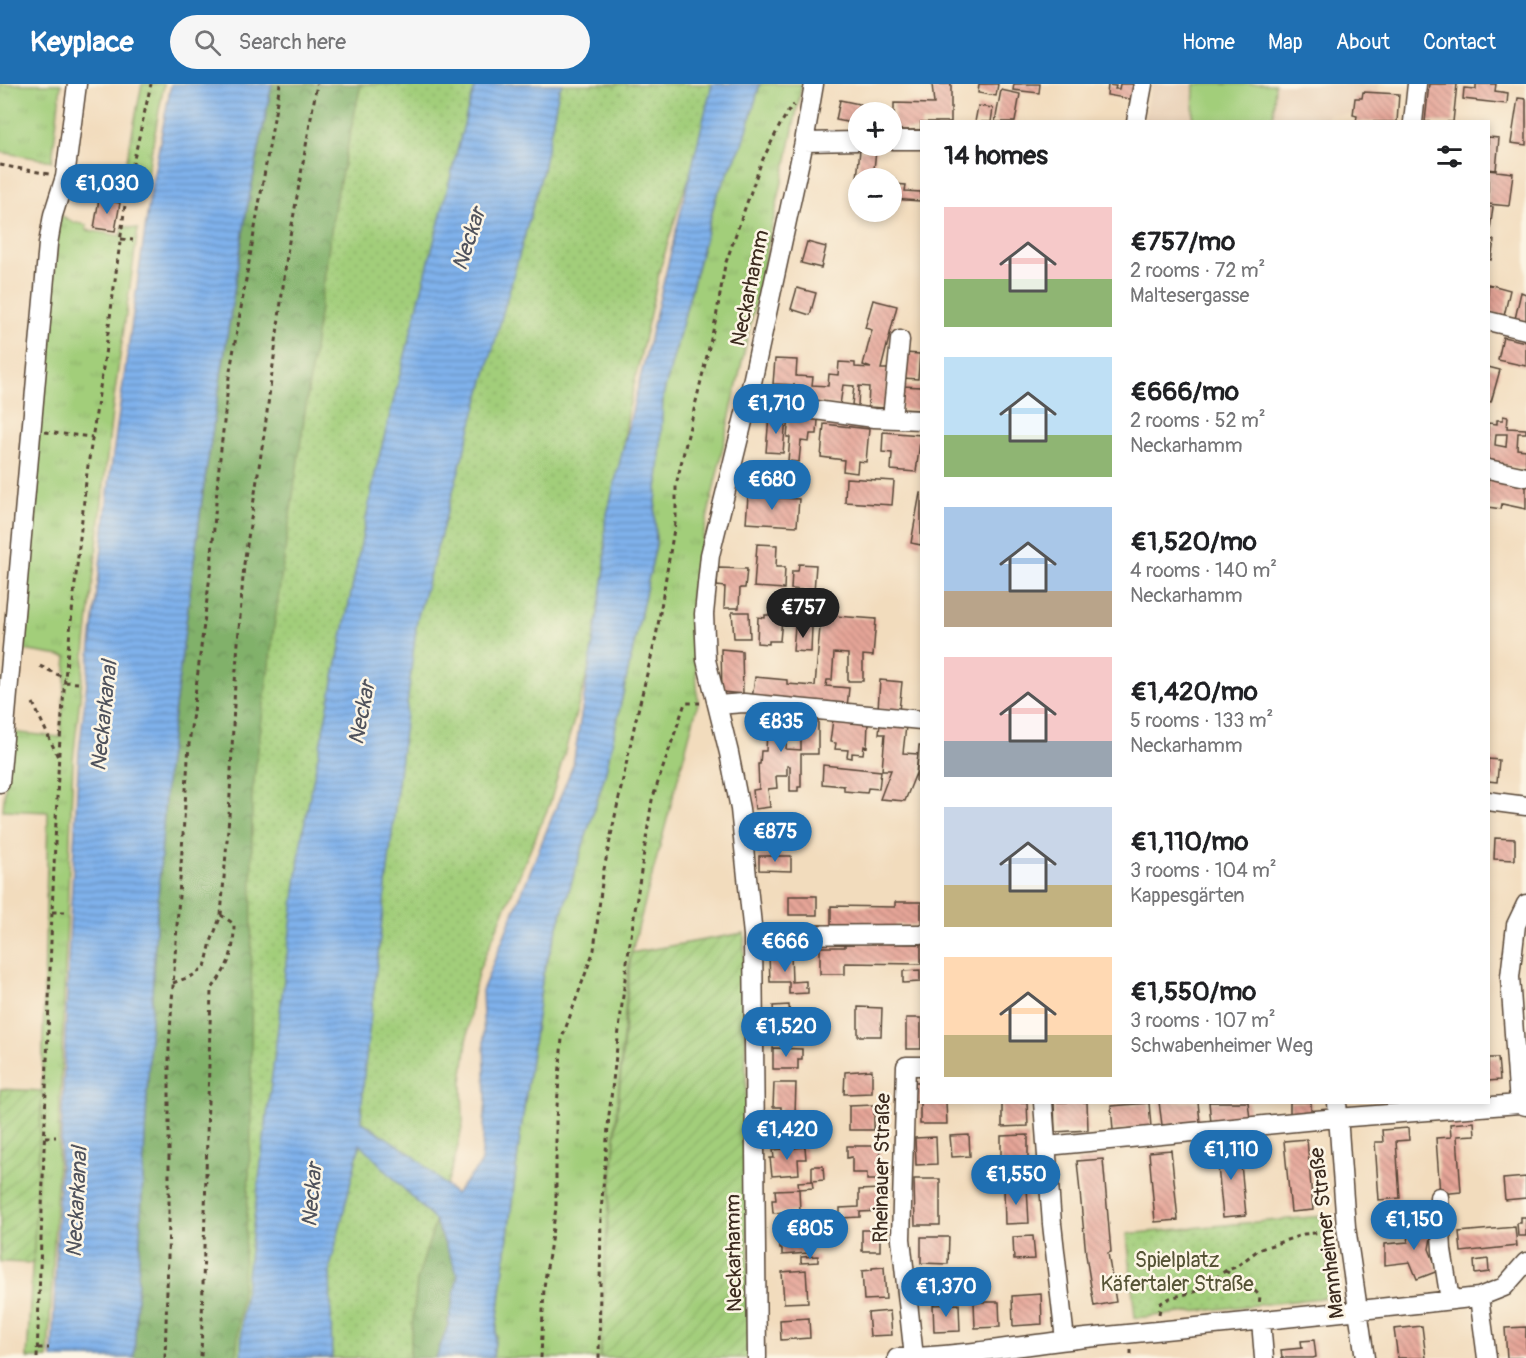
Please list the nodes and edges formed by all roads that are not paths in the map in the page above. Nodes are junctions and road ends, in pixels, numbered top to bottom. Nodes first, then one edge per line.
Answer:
1 (77, 84) edge
2 (1143, 84) edge
3 (1417, 84) edge
4 (812, 90) edge
5 (1136, 120) edge
6 (1413, 120) edge
7 (902, 140) edge
8 (920, 140) edge
9 (848, 141) edge
10 (804, 142) junction
11 (1490, 321) edge
12 (1526, 330) edge
13 (900, 340) dead end
14 (748, 401) junction
15 (892, 418) junction
16 (920, 420) edge
17 (1490, 470) edge
18 (1526, 477) edge
19 (717, 705) junction
20 (920, 720) edge
21 (0, 783) edge
22 (1490, 801) edge
23 (1526, 807) edge
24 (1526, 904) edge
25 (920, 934) edge
26 (753, 935) junction
27 (920, 1066) edge
28 (1043, 1104) edge
29 (1523, 1105) edge
30 (1337, 1110) edge
31 (1047, 1146) junction
32 (1439, 1197) dead end
33 (1526, 1262) edge
34 (1479, 1297) junction
35 (1450, 1300) junction
36 (1358, 1311) junction
37 (1261, 1321) junction
38 (1065, 1340) junction
39 (914, 1357) edge
40 (757, 1358) edge
41 (897, 1358) edge
42 (1264, 1358) edge
43 (1365, 1358) edge
44 (1487, 1358) edge

1 - 21 street
2 - 5 street
3 - 6 street
4 - 10 street, Neckarhamm
7 - 8 street
9 - 10 street
10 - 14 street, Neckarhamm
11 - 12 street
13 - 15 street
14 - 15 street
14 - 19 street, Neckarhamm
15 - 16 street
17 - 18 street
19 - 20 street
19 - 26 street, Neckarhamm
22 - 23 street
24 - 29 street
25 - 26 street
26 - 40 street, Neckarhamm
27 - 39 street, Rheinauer Straße
28 - 31 street
29 - 30 street
30 - 31 street
30 - 36 street, Mannheimer Straße
31 - 38 street
32 - 35 street
33 - 34 street
34 - 35 street
34 - 44 street
35 - 36 street
36 - 37 street
36 - 43 street, Mannheimer Straße
37 - 38 street
37 - 42 street
38 - 39 street
39 - 41 street

